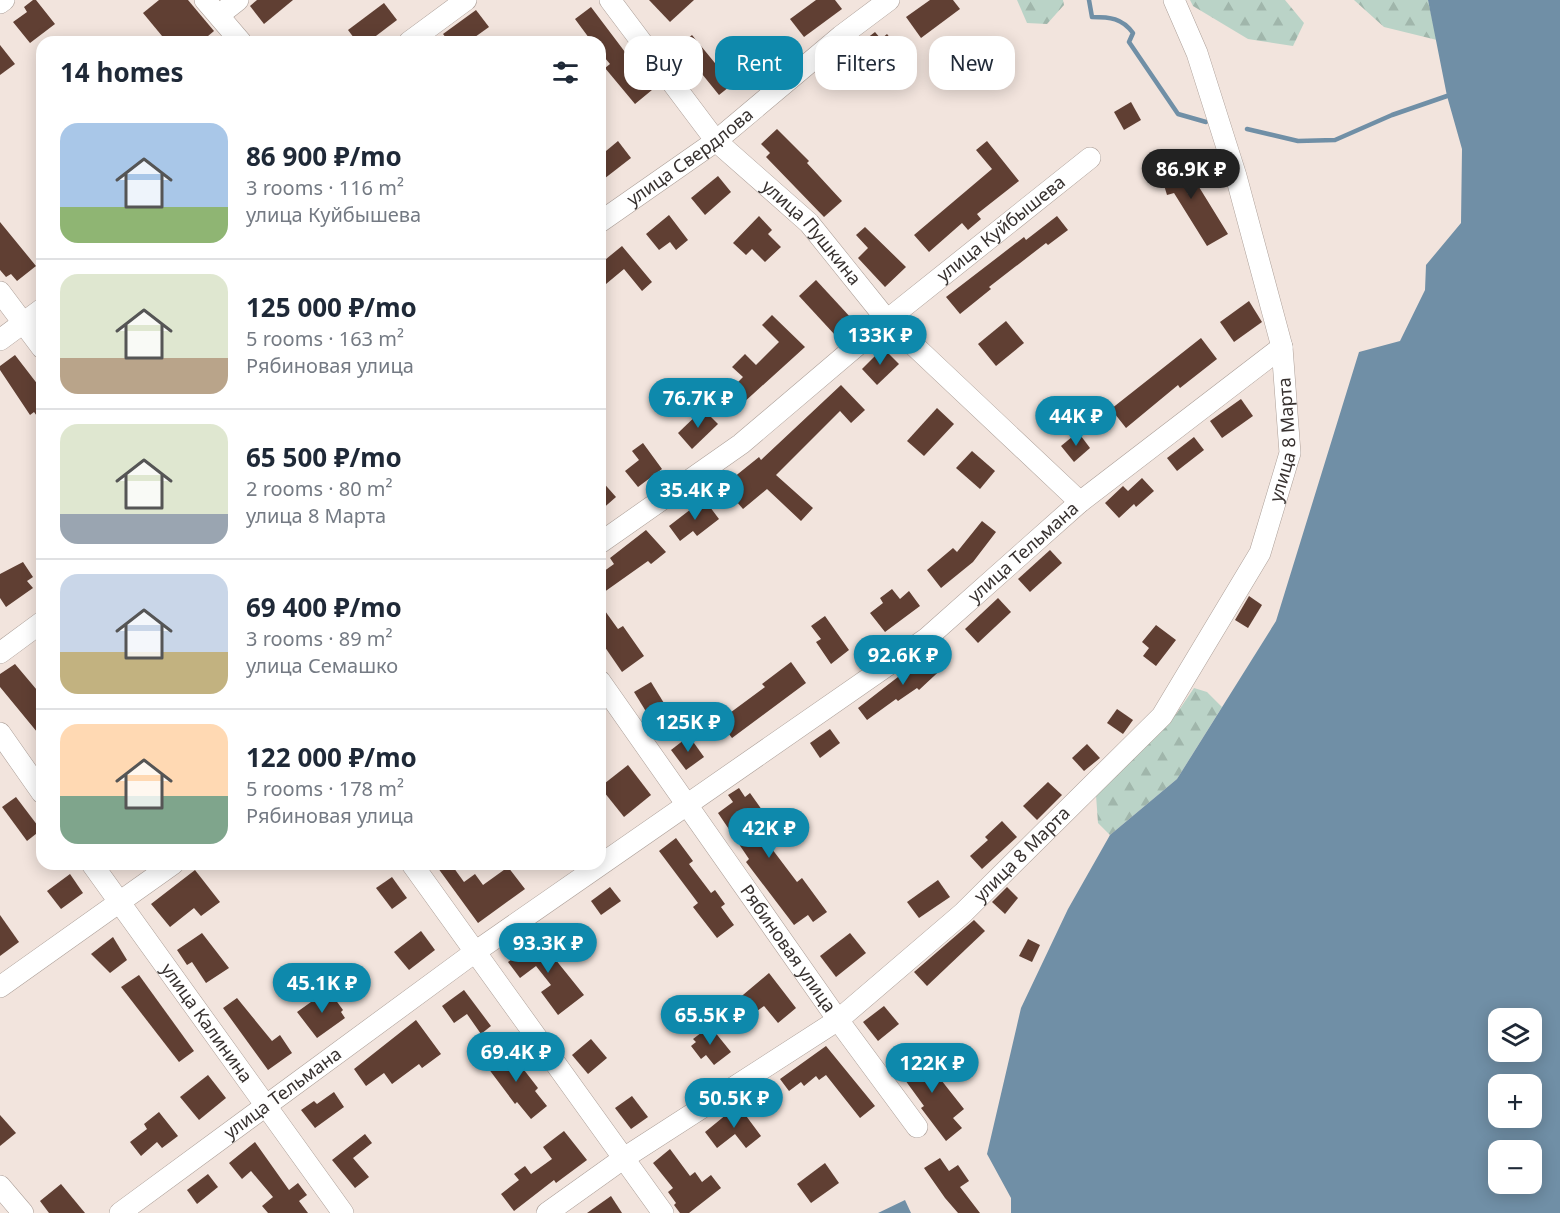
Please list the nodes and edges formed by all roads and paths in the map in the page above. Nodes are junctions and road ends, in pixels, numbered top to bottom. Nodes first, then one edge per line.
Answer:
1 (4, 0) edge
2 (238, 0) edge
3 (466, 0) edge
4 (610, 0) edge
5 (889, 0) edge
6 (1174, 0) edge
7 (0, 3) edge
8 (212, 8) edge
9 (236, 36) edge
10 (424, 36) edge
11 (716, 141) junction
12 (1090, 158) dead end
13 (606, 218) edge
14 (0, 292) edge
15 (36, 313) edge
16 (886, 320) junction
17 (24, 322) junction
18 (36, 339) edge
19 (0, 340) edge
20 (1282, 348) junction
21 (1080, 502) junction
22 (606, 539) edge
23 (36, 626) edge
24 (0, 653) edge
25 (606, 690) edge
26 (0, 733) edge
27 (36, 784) edge
28 (686, 805) junction
29 (606, 861) edge
30 (96, 870) edge
31 (164, 870) edge
32 (416, 870) edge
33 (593, 870) edge
34 (119, 902) junction
35 (475, 952) junction
36 (0, 987) edge
37 (837, 1020) junction
38 (264, 1105) junction
39 (916, 1127) dead end
40 (624, 1158) junction
41 (0, 1186) edge
42 (23, 1213) edge
43 (120, 1213) edge
44 (343, 1213) edge
45 (547, 1213) edge
46 (663, 1213) edge

1 - 7 street
2 - 8 street
3 - 10 street
4 - 11 street, улица Пушкина
5 - 11 street, улица Свердлова
6 - 20 street
8 - 9 street
11 - 13 street, улица Свердлова
11 - 16 street, улица Пушкина
12 - 16 street, улица Куйбышева
14 - 17 street
15 - 17 street
16 - 21 street, улица Пушкина
16 - 22 street, улица Куйбышева
17 - 18 street
17 - 19 street
20 - 21 street, улица Тельмана
20 - 37 street, улица 8 Марта
21 - 28 street, улица Тельмана
23 - 24 street
25 - 28 street, Рябиновая улица
26 - 27 street
28 - 29 street, улица Тельмана
28 - 37 street, Рябиновая улица
30 - 34 street, улица Калинина
31 - 34 street
32 - 35 street
33 - 35 street, улица Тельмана
34 - 36 street
34 - 38 street, улица Калинина
35 - 38 street, улица Тельмана
35 - 40 street
37 - 39 street, Рябиновая улица
37 - 40 street, улица 8 Марта
38 - 43 street, улица Тельмана
38 - 44 street, улица Калинина
40 - 45 street, улица 8 Марта
40 - 46 street
41 - 42 street

